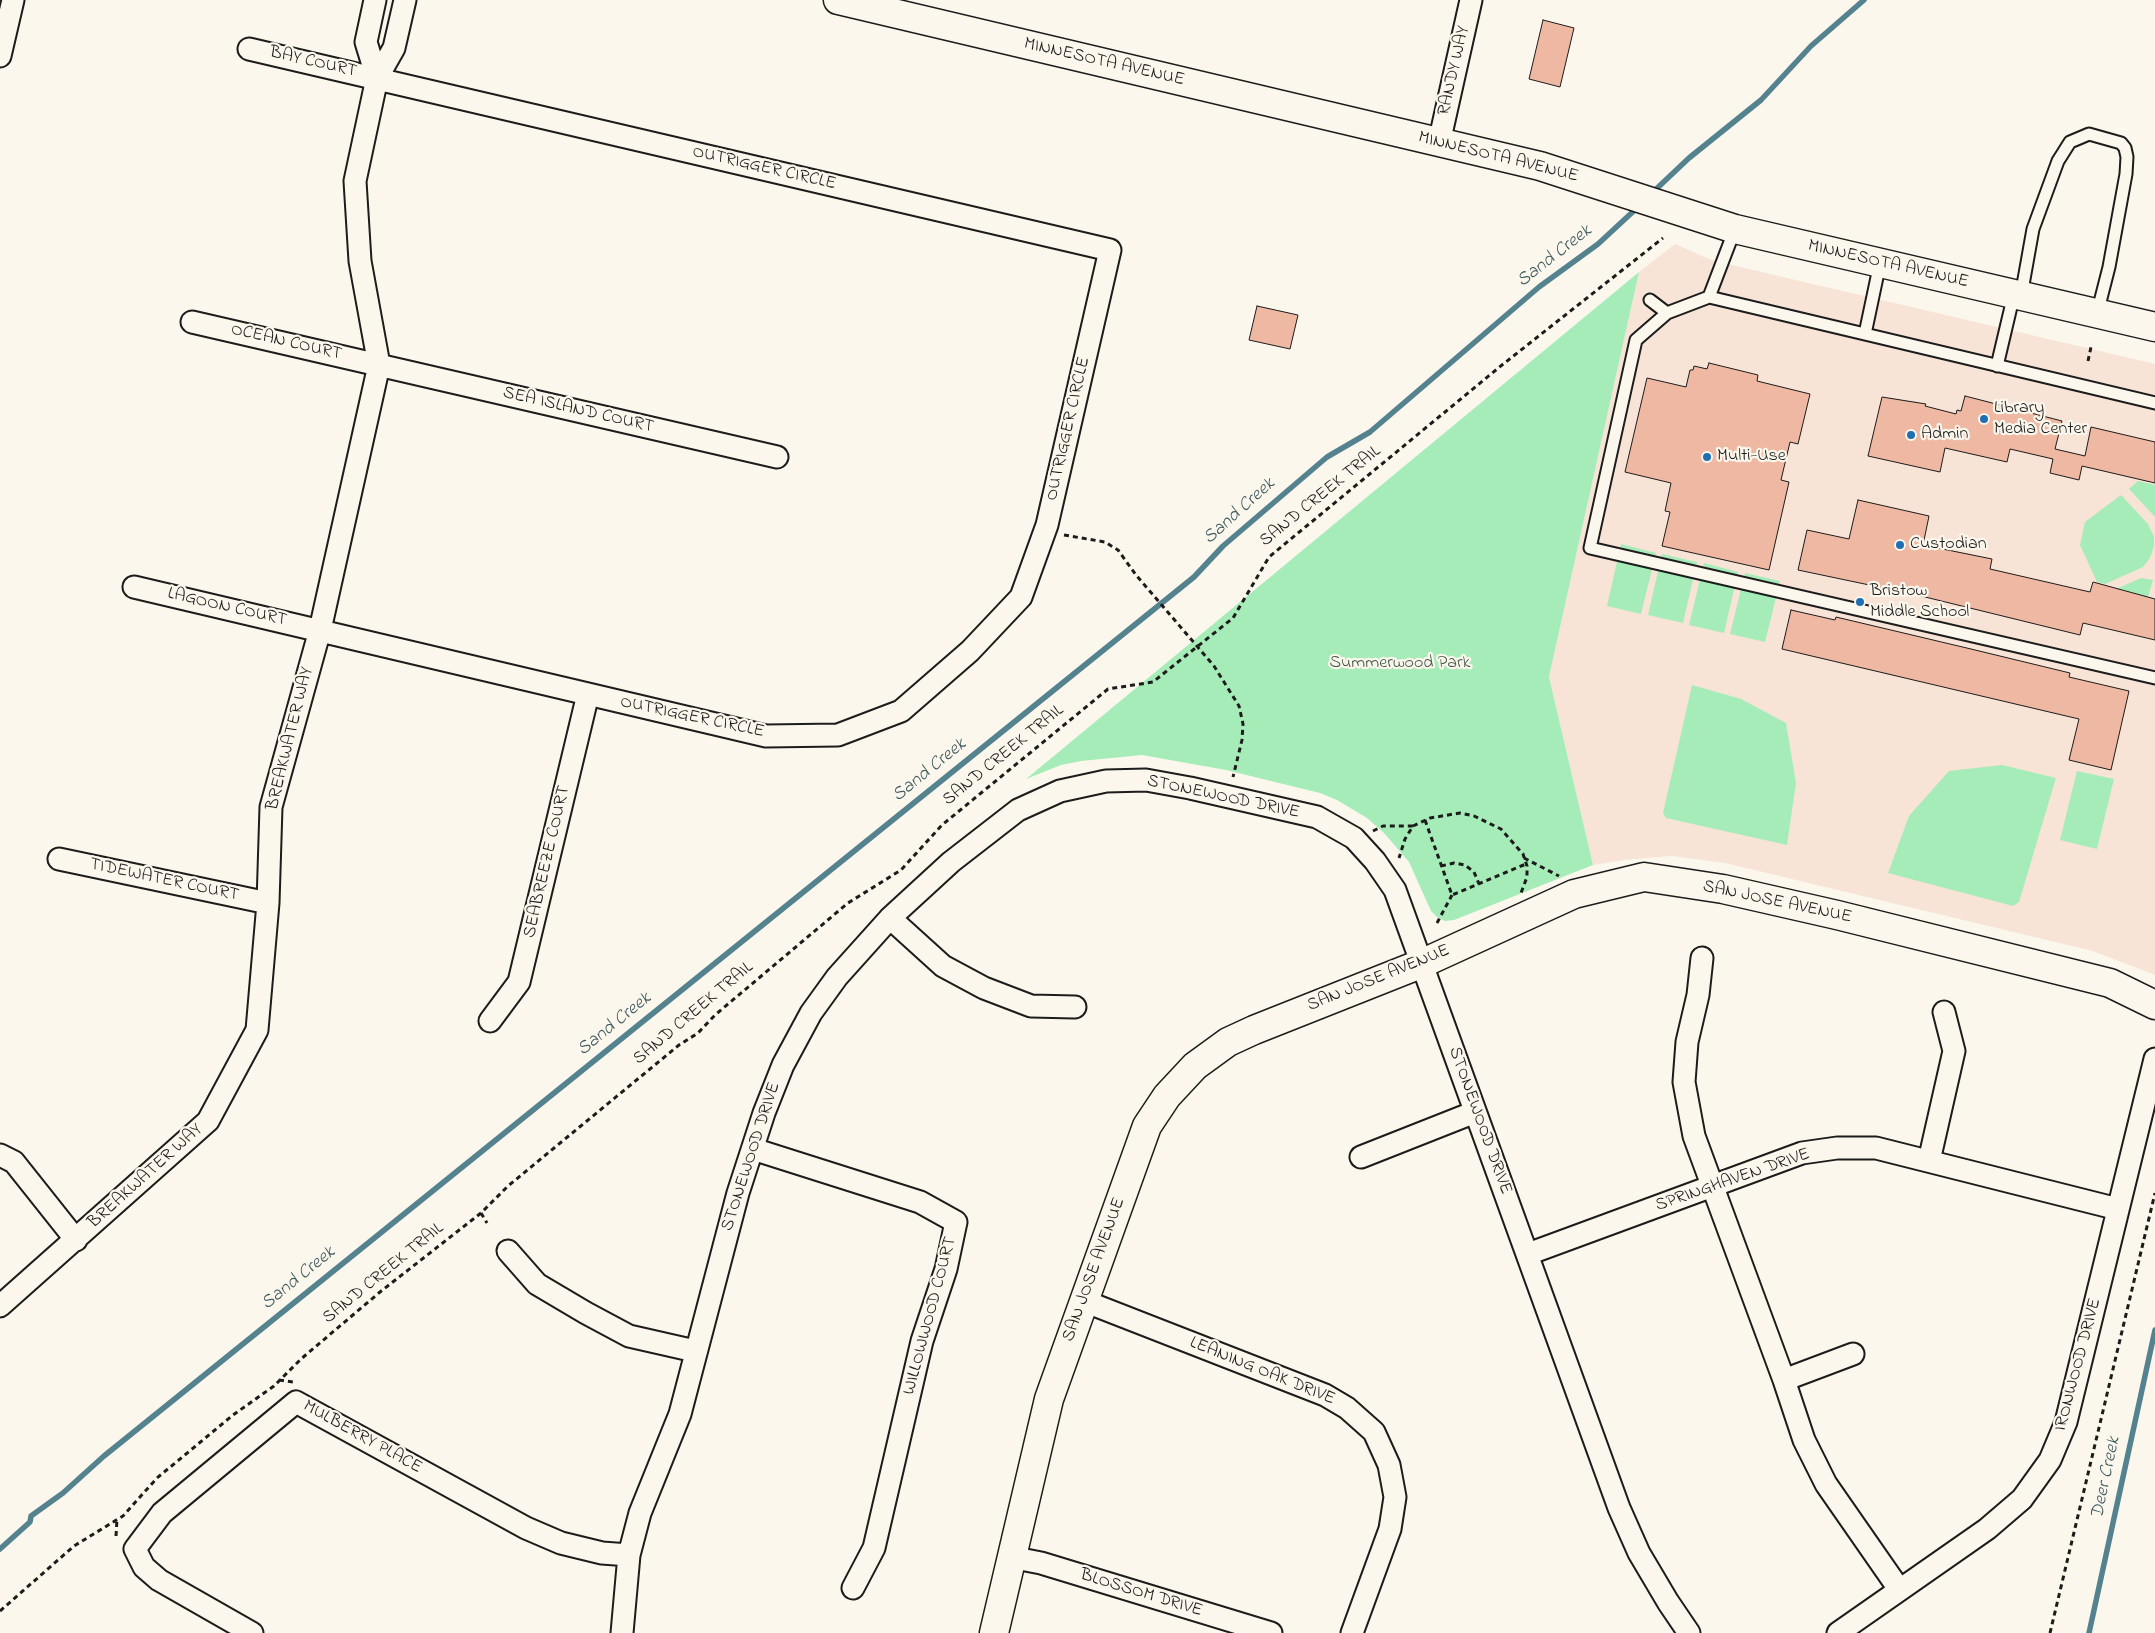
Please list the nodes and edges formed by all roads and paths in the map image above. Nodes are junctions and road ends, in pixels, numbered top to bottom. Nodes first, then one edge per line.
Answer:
1 (12, 0) edge
2 (375, 0) edge
3 (405, 0) edge
4 (838, 0) edge
5 (1471, 0) edge
6 (249, 49) dead end
7 (0, 56) edge
8 (377, 78) junction
9 (1439, 143) junction
10 (1735, 229) junction
11 (1663, 238) dead end
12 (1880, 263) junction
13 (2018, 295) junction
14 (1710, 297) junction
15 (1650, 300) dead end
16 (1667, 312) junction
17 (2097, 314) junction
18 (192, 322) dead end
19 (2155, 327) edge
20 (1864, 334) junction
21 (2091, 347) dead end
22 (2088, 361) dead end
23 (379, 365) junction
24 (1997, 366) junction
25 (2155, 403) edge
26 (778, 457) dead end
27 (1044, 531) junction
28 (134, 587) dead end
29 (320, 630) junction
30 (1197, 647) junction
31 (2155, 678) edge
32 (588, 694) junction
33 (1234, 777) dead end
34 (1425, 820) junction
35 (1413, 826) junction
36 (1372, 831) dead end
37 (1399, 858) dead end
38 (1524, 858) junction
39 (59, 859) dead end
40 (1526, 864) junction
41 (1441, 866) junction
42 (902, 870) junction
43 (908, 877) dead end
44 (1565, 881) dead end
45 (1479, 884) junction
46 (1452, 895) junction
47 (1519, 899) dead end
48 (268, 903) junction
49 (890, 918) junction
50 (1437, 922) dead end
51 (1702, 958) dead end
52 (1423, 963) junction
53 (2155, 1005) edge
54 (1076, 1007) dead end
55 (1944, 1012) dead end
56 (490, 1021) dead end
57 (2155, 1059) edge
58 (1475, 1112) junction
59 (753, 1149) junction
60 (0, 1155) edge
61 (1361, 1158) dead end
62 (1929, 1161) junction
63 (1713, 1188) junction
64 (2155, 1193) edge
65 (2118, 1209) junction
66 (481, 1213) junction
67 (487, 1223) dead end
68 (76, 1240) junction
69 (508, 1251) dead end
70 (1528, 1254) junction
71 (1084, 1301) junction
72 (0, 1306) edge
73 (695, 1352) junction
74 (1853, 1354) dead end
75 (279, 1380) junction
76 (1784, 1380) junction
77 (294, 1382) dead end
78 (117, 1519) junction
79 (116, 1536) dead end
80 (629, 1555) junction
81 (1010, 1557) junction
82 (853, 1588) dead end
83 (1899, 1589) junction
84 (0, 1611) edge
85 (252, 1633) edge
86 (622, 1633) edge
87 (994, 1633) edge
88 (1271, 1633) edge
89 (1352, 1633) edge
90 (1689, 1633) edge
91 (1838, 1633) edge
92 (2050, 1633) edge

1 - 7 street
2 - 8 street, BREAKWATER WAY
3 - 8 street, BREAKWATER WAY
4 - 9 street, MINNESOTA AVENUE
5 - 9 street, RANDY WAY
6 - 8 street, BAY COURT
8 - 23 street, BREAKWATER WAY
8 - 27 street, OUTRIGGER CIRCLE
9 - 10 street, MINNESOTA AVENUE
10 - 12 street, MINNESOTA AVENUE
10 - 14 lane
11 - 30 path, SAND CREEK TRAIL
12 - 13 street, MINNESOTA AVENUE
12 - 20 lane
13 - 17 street, MINNESOTA AVENUE
13 - 17 lane
13 - 24 lane
14 - 16 lane
14 - 20 lane
15 - 16 lane
16 - 31 lane
17 - 19 street, MINNESOTA AVENUE
18 - 23 street, OCEAN COURT
20 - 24 lane
21 - 22 path
23 - 26 street, SEA ISLAND COURT
23 - 29 street, BREAKWATER WAY
24 - 25 lane
27 - 30 path
27 - 32 street, OUTRIGGER CIRCLE
28 - 29 street, LAGOON COURT
29 - 32 street, OUTRIGGER CIRCLE
29 - 48 street, BREAKWATER WAY
30 - 33 path
30 - 42 path, SAND CREEK TRAIL
32 - 56 street, SEABREEZE COURT
34 - 35 path
34 - 38 path
34 - 41 path
35 - 36 path
35 - 37 path
38 - 40 path
38 - 44 path
39 - 48 street, TIDEWATER COURT
40 - 45 path
40 - 47 path
41 - 45 path
41 - 46 path
42 - 43 path
42 - 66 path, SAND CREEK TRAIL
45 - 46 path
46 - 50 path
48 - 68 street, BREAKWATER WAY
49 - 52 street, STONEWOOD DRIVE
49 - 54 street
49 - 59 street, STONEWOOD DRIVE
51 - 63 street
52 - 53 street, SAN JOSE AVENUE
52 - 58 street, STONEWOOD DRIVE
52 - 71 street, SAN JOSE AVENUE
55 - 62 street
57 - 65 street, IRONWOOD DRIVE
58 - 61 street
58 - 70 street, STONEWOOD DRIVE
59 - 73 street, STONEWOOD DRIVE
59 - 82 street, WILLOWWOOD COURT
60 - 68 street
62 - 63 street, SPRINGHAVEN DRIVE
62 - 65 street, SPRINGHAVEN DRIVE
63 - 70 street, SPRINGHAVEN DRIVE
63 - 76 street
64 - 92 path
65 - 83 street, IRONWOOD DRIVE
66 - 67 path
66 - 75 path, SAND CREEK TRAIL
68 - 72 street, BREAKWATER WAY
69 - 73 street
70 - 90 street, STONEWOOD DRIVE
71 - 81 street, SAN JOSE AVENUE
71 - 89 street, LEANING OAK DRIVE
73 - 80 street, STONEWOOD DRIVE
74 - 76 street
75 - 77 path
75 - 78 path, SAND CREEK TRAIL
76 - 83 street
78 - 79 path
78 - 84 path, SAND CREEK TRAIL
80 - 85 street, MULBERRY PLACE
80 - 86 street, STONEWOOD DRIVE
81 - 87 street, SAN JOSE AVENUE
81 - 88 street, BLOSSOM DRIVE
83 - 91 street, IRONWOOD DRIVE

